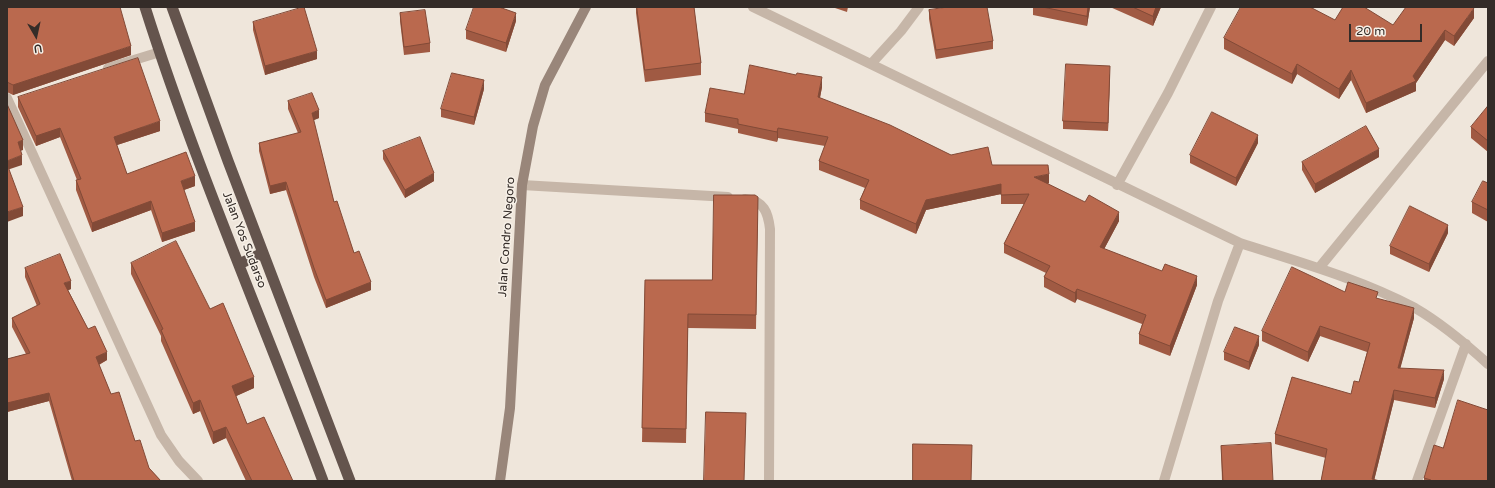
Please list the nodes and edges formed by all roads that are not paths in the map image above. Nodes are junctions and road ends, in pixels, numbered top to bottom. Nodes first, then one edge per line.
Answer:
1 (145, 7) edge
2 (172, 7) edge
3 (586, 7) edge
4 (753, 7) edge
5 (919, 7) edge
6 (1211, 7) edge
7 (160, 52) junction
8 (1488, 61) edge
9 (871, 64) junction
10 (96, 73) edge
11 (11, 100) edge
12 (522, 185) junction
13 (1117, 185) junction
14 (1240, 243) junction
15 (263, 253) junction
16 (239, 264) junction
17 (1319, 268) junction
18 (1466, 344) junction
19 (1488, 364) edge
20 (198, 481) edge
21 (323, 481) edge
22 (350, 481) edge
23 (500, 481) edge
24 (769, 481) edge
25 (1164, 481) edge
26 (1417, 481) edge

1 - 7 highway, Jalan Yos Sudarso
2 - 15 highway, Jalan Yos Sudarso
3 - 12 main road, Jalan Condro Negoro
4 - 9 street
5 - 9 street
6 - 13 street
7 - 10 street
7 - 16 highway, Jalan Yos Sudarso
8 - 17 street
9 - 13 street
11 - 20 street
12 - 23 main road, Jalan Condro Negoro
12 - 24 street
13 - 14 street
14 - 17 street
14 - 25 street
15 - 16 highway
15 - 22 highway, Jalan Yos Sudarso
16 - 21 highway, Jalan Yos Sudarso
17 - 18 street
18 - 19 street
18 - 26 street

